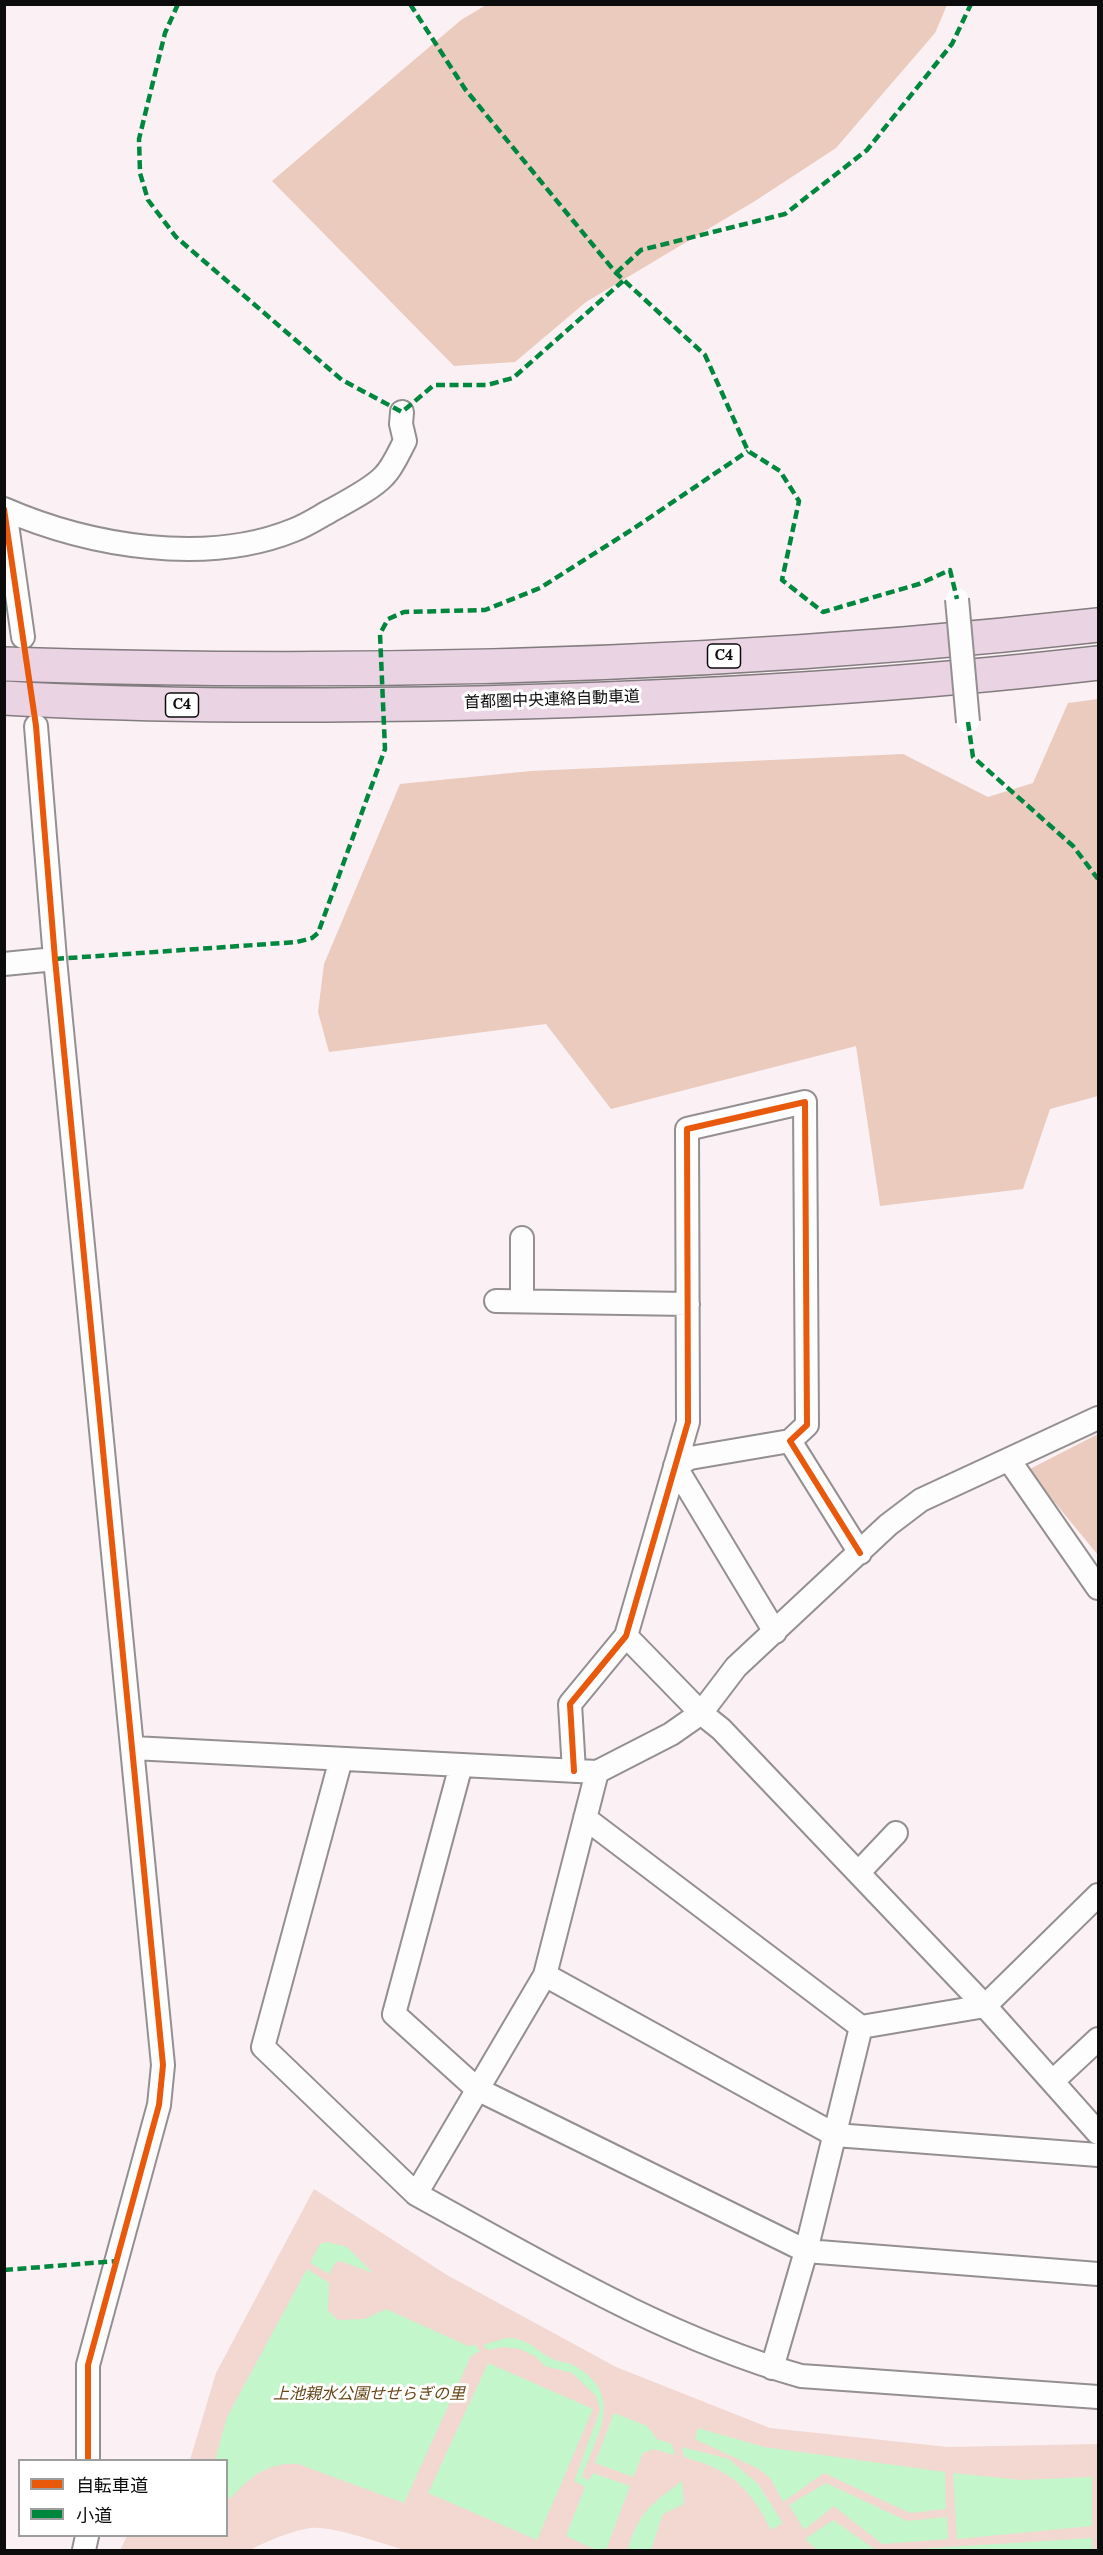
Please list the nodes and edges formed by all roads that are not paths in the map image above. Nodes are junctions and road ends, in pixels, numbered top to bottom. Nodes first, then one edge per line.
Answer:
1 (402, 412) dead end
2 (5, 509) edge
3 (957, 599) dead end
4 (1098, 625) edge
5 (23, 637) dead end
6 (1098, 663) edge
7 (4, 664) edge
8 (4, 698) edge
9 (968, 722) dead end
10 (36, 726) dead end
11 (55, 959) junction
12 (4, 964) edge
13 (522, 1238) dead end
14 (496, 1301) dead end
15 (522, 1301) junction
16 (688, 1304) junction
17 (1098, 1418) edge
18 (790, 1441) junction
19 (1008, 1460) junction
20 (675, 1466) junction
21 (860, 1553) junction
22 (1098, 1588) edge
23 (775, 1632) junction
24 (626, 1636) junction
25 (701, 1713) junction
26 (133, 1748) junction
27 (341, 1759) junction
28 (461, 1765) junction
29 (574, 1771) junction
30 (597, 1772) junction
31 (585, 1818) junction
32 (896, 1833) dead end
33 (859, 1872) junction
34 (1098, 1895) edge
35 (545, 1975) junction
36 (985, 2006) junction
37 (861, 2027) junction
38 (1098, 2039) edge
39 (1053, 2081) junction
40 (477, 2089) junction
41 (1098, 2133) edge
42 (835, 2135) junction
43 (1098, 2155) edge
44 (416, 2194) junction
45 (806, 2251) junction
46 (1098, 2274) edge
47 (772, 2368) junction
48 (1098, 2397) edge
49 (88, 2459) edge

1 - 2 street
2 - 5 street
3 - 9 street, bridge
4 - 7 highway, C4
6 - 8 highway, 首都圏中央連絡自動車道 / C4
10 - 11 street
11 - 12 street
11 - 26 street
13 - 15 street
14 - 15 street
15 - 16 street
16 - 18 street
16 - 20 street
17 - 19 street
18 - 20 street
18 - 21 street
19 - 21 street
19 - 22 street
20 - 23 street
20 - 24 street
21 - 23 street
23 - 25 street
24 - 25 street
24 - 29 street
25 - 30 street
25 - 33 street
26 - 27 street
26 - 49 street
27 - 28 street
27 - 44 street
28 - 29 street
28 - 40 street
29 - 30 street
30 - 31 street
31 - 35 street
31 - 37 street
32 - 33 street
33 - 36 street
34 - 36 street
35 - 40 street
35 - 42 street
36 - 37 street
36 - 39 street
37 - 42 street
38 - 39 street
39 - 41 street
40 - 44 street
40 - 45 street
42 - 43 street
42 - 45 street
44 - 47 street
45 - 46 street
45 - 47 street
47 - 48 street

